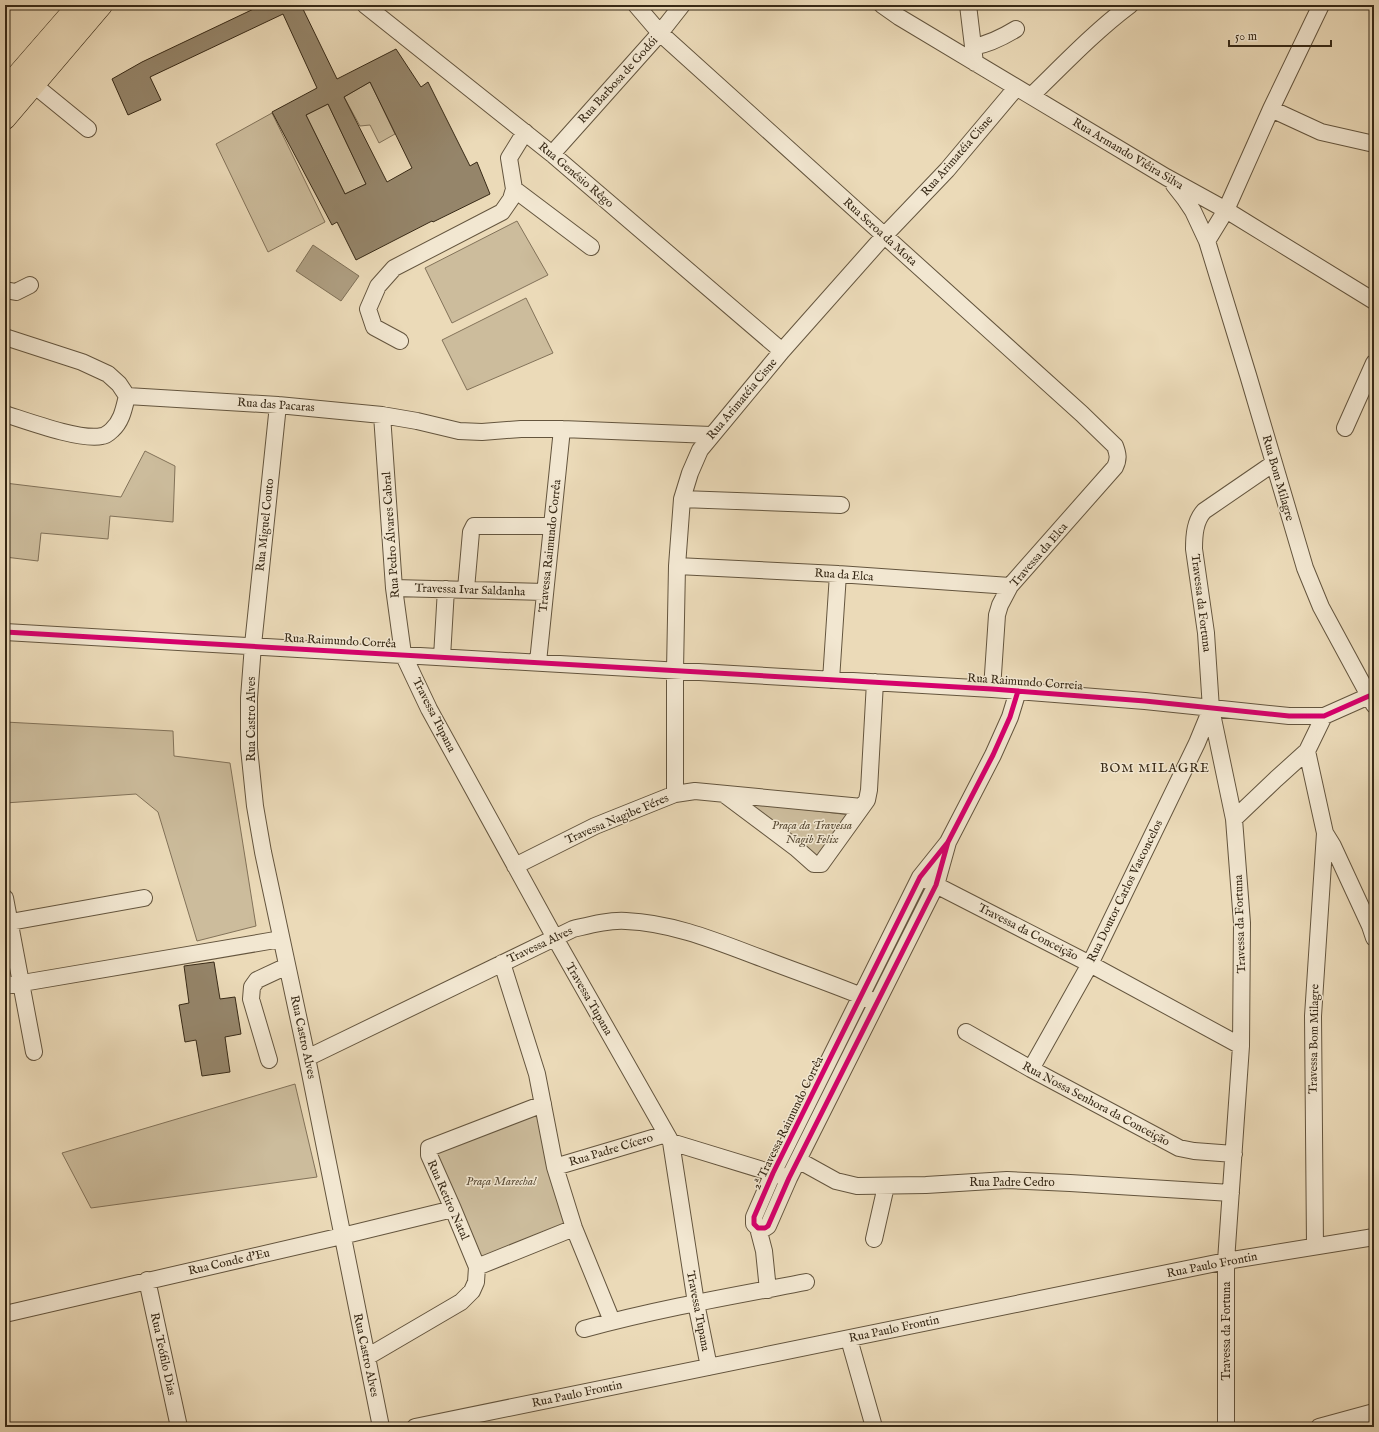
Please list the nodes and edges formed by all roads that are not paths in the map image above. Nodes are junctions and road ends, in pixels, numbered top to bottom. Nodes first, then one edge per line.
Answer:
1 (78, 5) edge
2 (102, 5) edge
3 (365, 5) edge
4 (636, 5) edge
5 (682, 5) edge
6 (882, 5) edge
7 (968, 5) edge
8 (1130, 5) edge
9 (1321, 5) edge
10 (1016, 29) dead end
11 (660, 33) junction
12 (973, 47) junction
13 (975, 63) junction
14 (34, 85) junction
15 (1016, 88) junction
16 (5, 89) edge
17 (1031, 96) junction
18 (1271, 109) junction
19 (5, 119) edge
20 (88, 129) dead end
21 (525, 132) junction
22 (1373, 140) edge
23 (552, 154) junction
24 (1166, 177) junction
25 (514, 189) junction
26 (1226, 210) junction
27 (884, 236) junction
28 (1207, 240) junction
29 (591, 247) dead end
30 (30, 285) dead end
31 (5, 290) edge
32 (1374, 301) edge
33 (5, 337) edge
34 (400, 341) dead end
35 (782, 350) junction
36 (1374, 363) edge
37 (127, 396) junction
38 (278, 405) junction
39 (5, 414) edge
40 (382, 415) junction
41 (1345, 428) dead end
42 (562, 429) junction
43 (711, 435) junction
44 (1118, 460) joint
45 (1274, 463) junction
46 (689, 500) junction
47 (840, 505) dead end
48 (552, 526) junction
49 (677, 566) junction
50 (838, 574) junction
51 (1010, 586) junction
52 (394, 588) junction
53 (446, 589) junction
54 (466, 589) junction
55 (545, 592) junction
56 (5, 632) edge
57 (253, 645) junction
58 (403, 654) junction
59 (442, 656) junction
60 (538, 662) junction
61 (675, 670) junction
62 (830, 680) junction
63 (875, 682) junction
64 (992, 689) junction
65 (1018, 691) junction
66 (1372, 701) edge
67 (1211, 709) junction
68 (1324, 716) junction
69 (1307, 751) junction
70 (675, 794) junction
71 (724, 794) junction
72 (862, 807) junction
73 (1234, 819) junction
74 (1325, 833) junction
75 (948, 842) junction
76 (515, 866) junction
77 (920, 877) junction
78 (936, 886) junction
79 (5, 898) edge
80 (144, 898) dead end
81 (7, 922) edge
82 (555, 938) junction
83 (1374, 938) edge
84 (281, 939) junction
85 (502, 963) junction
86 (1090, 964) junction
87 (287, 966) junction
88 (22, 984) junction
89 (5, 986) edge
90 (861, 996) junction
91 (877, 1002) junction
92 (966, 1032) dead end
93 (1241, 1046) junction
94 (34, 1052) dead end
95 (307, 1058) junction
96 (269, 1060) dead end
97 (1031, 1069) junction
98 (543, 1104) junction
99 (668, 1138) junction
100 (1234, 1154) junction
101 (798, 1160) junction
102 (555, 1167) junction
103 (773, 1172) junction
104 (789, 1178) junction
105 (886, 1186) junction
106 (1231, 1193) junction
107 (453, 1209) junction
108 (574, 1228) junction
109 (758, 1228) junction
110 (342, 1236) junction
111 (1374, 1237) edge
112 (874, 1239) dead end
113 (1315, 1246) junction
114 (1226, 1261) junction
115 (477, 1267) junction
116 (147, 1280) junction
117 (806, 1282) dead end
118 (768, 1290) junction
119 (696, 1303) junction
120 (5, 1314) edge
121 (612, 1321) junction
122 (584, 1329) dead end
123 (849, 1339) junction
124 (367, 1357) junction
125 (709, 1366) junction
126 (1374, 1412) edge
127 (179, 1427) edge
128 (381, 1427) edge
129 (415, 1427) edge
130 (874, 1427) edge
131 (1226, 1427) edge
132 (1319, 1427) edge

1 - 16 main road
2 - 14 main road
3 - 21 street, Rua Genésio Rêgo
4 - 11 street, Rua Seroa da Mota
5 - 11 street, Rua Barbosa de Godói
6 - 13 street, Rua Armando Viêira Silva
7 - 12 street
8 - 17 street
9 - 18 street
10 - 12 street
11 - 23 street, Rua Barbosa de Godói
11 - 27 street, Rua Seroa da Mota
12 - 13 street
13 - 15 street, Rua Armando Viêira Silva
14 - 19 main road
14 - 20 street
15 - 17 street, Rua Armando Viêira Silva
15 - 27 street, Rua Arimatéia Cisne
17 - 24 street, Rua Armando Viêira Silva
18 - 22 street
18 - 26 street
21 - 23 street, Rua Genésio Rêgo
21 - 25 street
23 - 35 street, Rua Genésio Rêgo
24 - 26 street, Rua Armando Viêira Silva
24 - 28 street, Rua Bom Milagre
25 - 29 street
25 - 34 street
26 - 28 street
26 - 32 street, Rua Armando Viêira Silva
27 - 35 street, Rua Arimatéia Cisne
27 - 44 street, Rua Seroa da Mota
28 - 45 street, Rua Bom Milagre
30 - 31 street
33 - 37 street
35 - 43 street, Rua Arimatéia Cisne
36 - 41 street
37 - 38 street, Rua das Pacaras
37 - 39 street
38 - 40 street, Rua das Pacaras
38 - 57 street, Rua Miguel Couto
40 - 42 street, Rua das Pacaras
40 - 52 street, Rua Pedro Álvares Cabral
42 - 43 street, Rua das Pacaras
42 - 48 street, Travessa Raimundo Corrêa
43 - 46 street, Rua Arimatéia Cisne
44 - 51 street, Travessa da Elca
45 - 66 street, Rua Bom Milagre
45 - 67 street, Travessa da Fortuna
46 - 47 street
46 - 49 street, Rua Arimatéia Cisne
48 - 54 street
48 - 55 street, Travessa Raimundo Corrêa
49 - 50 street, Rua da Elca
49 - 61 street, Rua Arimatéia Cisne
50 - 51 street, Rua da Elca
50 - 62 street
51 - 64 street, Travessa da Elca
52 - 53 street, Travessa Ivar Saldanha
52 - 58 street, Rua Pedro Álvares Cabral
53 - 54 street, Travessa Ivar Saldanha
53 - 59 street
54 - 55 street, Travessa Ivar Saldanha
55 - 60 street, Travessa Raimundo Corrêa
56 - 57 street, Rua Raimundo Corrêa
57 - 58 street, Rua Raimundo Corrêa
57 - 84 street, Rua Castro Alves
58 - 59 street, Rua Raimundo Corrêa
58 - 76 street, Travessa Tupana
59 - 60 street, Rua Raimundo Corrêa
60 - 61 street, Rua Raimundo Corrêa
61 - 62 street, Rua Raimundo Correia
61 - 70 street, Rua Arimatéia Cisne
62 - 63 street, Rua Raimundo Correia
63 - 64 street, Rua Raimundo Correia
63 - 72 street
64 - 65 street, Rua Raimundo Correia
65 - 67 street, Rua Raimundo Correia
65 - 75 street
66 - 68 street, Rua Raimundo Correia
67 - 68 street, Rua Raimundo Correia
67 - 73 street, Travessa da Fortuna
67 - 86 street, Rua Doutor Carlos Vasconcelos
68 - 69 street
69 - 73 street
69 - 74 street, Travessa Bom Milagre
70 - 71 street, Travessa Nagibe Féres
70 - 76 street, Travessa Nagibe Féres
71 - 72 street, Travessa Nagibe Féres
71 - 72 street
73 - 93 street, Travessa da Fortuna
74 - 83 street, Travessa Bom Milagre
74 - 113 street, Travessa Bom Milagre
75 - 77 street, 2ª Travessa Raimundo Corrêa
75 - 78 street, 2ª Travessa Raimundo Corrêa
76 - 82 street, Travessa Tupana
77 - 78 street, Travessa da Conceição
77 - 90 street, 2ª Travessa Raimundo Corrêa
78 - 86 street, Travessa da Conceição
78 - 91 street, 2ª Travessa Raimundo Corrêa
79 - 81 street
80 - 81 street
81 - 88 street
82 - 85 street, Travessa Alves
82 - 90 street, Travessa Alves
82 - 99 street, Travessa Tupana
84 - 87 street, Rua Castro Alves
84 - 88 street
85 - 95 street, Travessa Alves
85 - 98 street
86 - 93 street, Travessa da Conceição
86 - 97 street, Rua Doutor Carlos Vasconcelos
87 - 95 street, Rua Castro Alves
87 - 96 street
88 - 89 street
88 - 94 street
90 - 91 street, Travessa Alves
90 - 103 street, 2ª Travessa Raimundo Corrêa
91 - 101 street, 2ª Travessa Raimundo Corrêa
92 - 97 street, Rua Nossa Senhora da Conceição
93 - 100 street, Travessa da Fortuna
95 - 110 street, Rua Castro Alves
97 - 100 street, Rua Nossa Senhora da Conceição
98 - 102 street
98 - 107 street, Rua Retiro Natal
99 - 102 street, Rua Padre Cícero
99 - 103 street, Rua Padre Cícero
99 - 119 street, Travessa Tupana
100 - 106 street, Travessa da Fortuna
101 - 104 street, 2ª Travessa Raimundo Corrêa
101 - 105 street, Rua Padre Cedro
102 - 108 street
103 - 104 street, Rua Padre Cícero
103 - 109 street, 2ª Travessa Raimundo Corrêa
104 - 109 street, 2ª Travessa Raimundo Corrêa
105 - 106 street, Rua Padre Cedro
105 - 112 street
106 - 114 street, Travessa da Fortuna
107 - 110 street, Rua Conde d'Eu
107 - 115 street, Rua Retiro Natal
108 - 115 street
108 - 121 street
109 - 118 street
110 - 116 street, Rua Conde d'Eu
110 - 124 street, Rua Castro Alves
111 - 113 street, Rua Paulo Frontin
113 - 114 street, Rua Paulo Frontin
114 - 123 street, Rua Paulo Frontin
114 - 131 street, Travessa da Fortuna
115 - 124 street
116 - 120 street, Rua Conde d'Eu
116 - 127 street, Rua Teófilo Dias
117 - 118 street
118 - 119 street
119 - 121 street
119 - 125 street, Travessa Tupana
121 - 122 street
123 - 125 street, Rua Paulo Frontin
123 - 130 street
124 - 128 street, Rua Castro Alves
125 - 129 street, Rua Paulo Frontin
126 - 132 street

